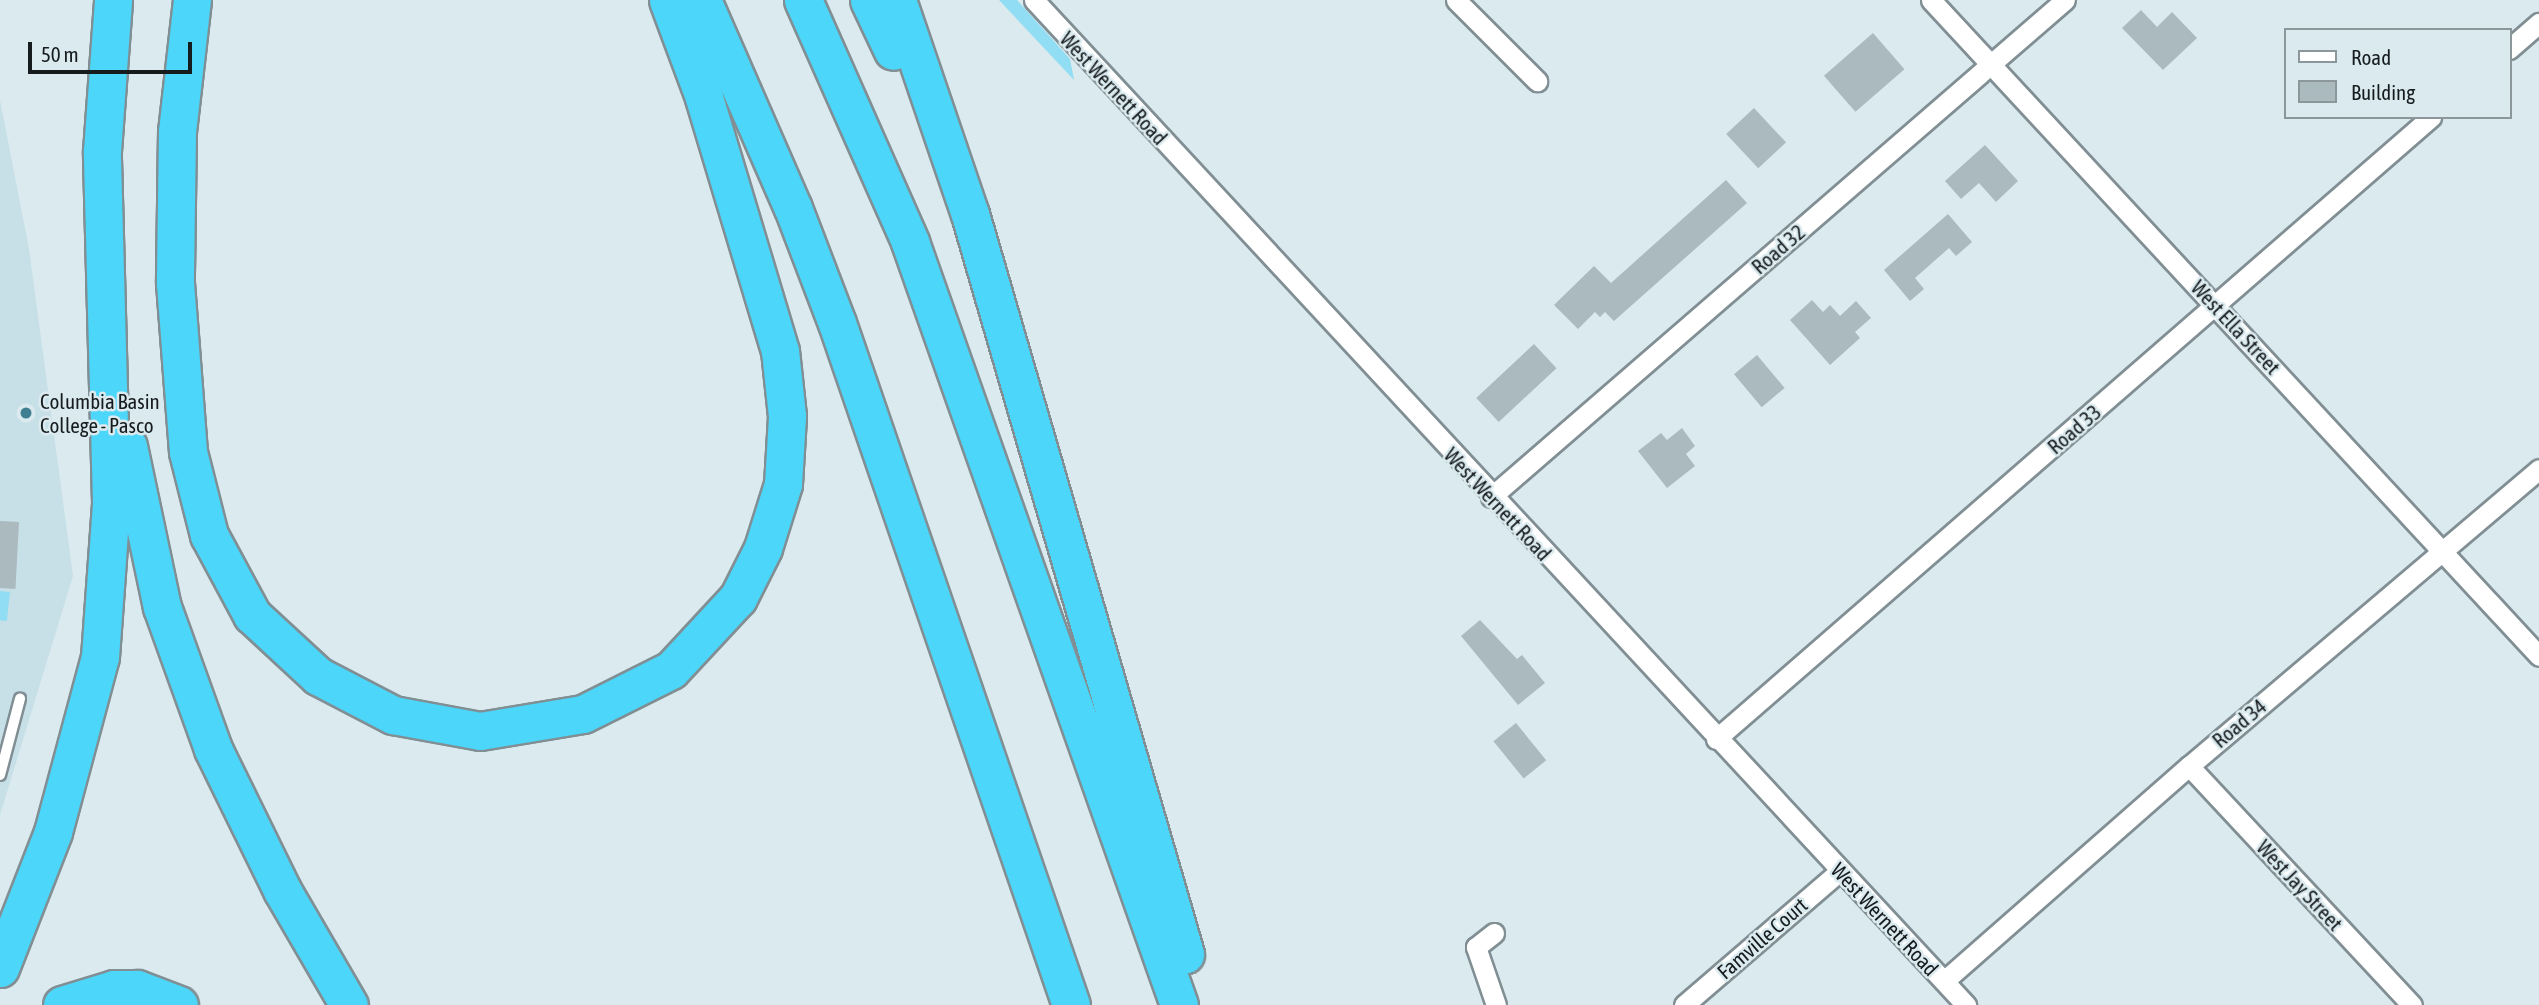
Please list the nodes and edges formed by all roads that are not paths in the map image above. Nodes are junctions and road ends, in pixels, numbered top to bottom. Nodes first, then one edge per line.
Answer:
1 (113, 0) edge
2 (192, 0) edge
3 (668, 0) edge
4 (702, 0) edge
5 (803, 0) edge
6 (869, 0) edge
7 (897, 0) edge
8 (1456, 0) edge
9 (1931, 0) edge
10 (2065, 0) edge
11 (1043, 3) edge
12 (2539, 23) edge
13 (2511, 47) edge
14 (1991, 66) junction
15 (1537, 81) dead end
16 (2429, 119) edge
17 (970, 214) junction
18 (104, 299) junction
19 (2216, 305) junction
20 (2539, 469) edge
21 (1491, 497) junction
22 (2442, 551) junction
23 (2539, 656) edge
24 (20, 699) dead end
25 (1716, 740) junction
26 (2189, 766) junction
27 (0, 775) edge
28 (1840, 871) junction
29 (1494, 933) dead end
30 (0, 968) edge
31 (1944, 981) junction
32 (62, 1005) edge
33 (179, 1005) edge
34 (349, 1005) edge
35 (1071, 1005) edge
36 (1179, 1005) edge
37 (1200, 1005) edge
38 (1496, 1005) edge
39 (1684, 1005) edge
40 (1966, 1005) edge
41 (2412, 1005) edge

1 - 18 highway
2 - 3 highway
4 - 35 highway
5 - 36 highway
6 - 17 highway
7 - 17 highway
8 - 15 street
9 - 14 street, West Ella Street
10 - 14 street, Road 32
11 - 21 street, West Wernett Road
12 - 13 street
14 - 19 street, West Ella Street
14 - 21 street, Road 32
16 - 19 street, Road 33
17 - 37 highway
18 - 30 highway
18 - 34 highway
19 - 22 street, West Ella Street
19 - 25 street, Road 33
20 - 22 street, Road 34
21 - 25 street, West Wernett Road
22 - 23 street, West Ella Street
22 - 26 street, Road 34
24 - 27 lane
25 - 28 street, West Wernett Road
26 - 31 street, Road 34
26 - 41 street, West Jay Street
28 - 31 street, West Wernett Road
28 - 39 street, Famville Court
29 - 38 street
31 - 40 street, West Wernett Road
32 - 33 highway

